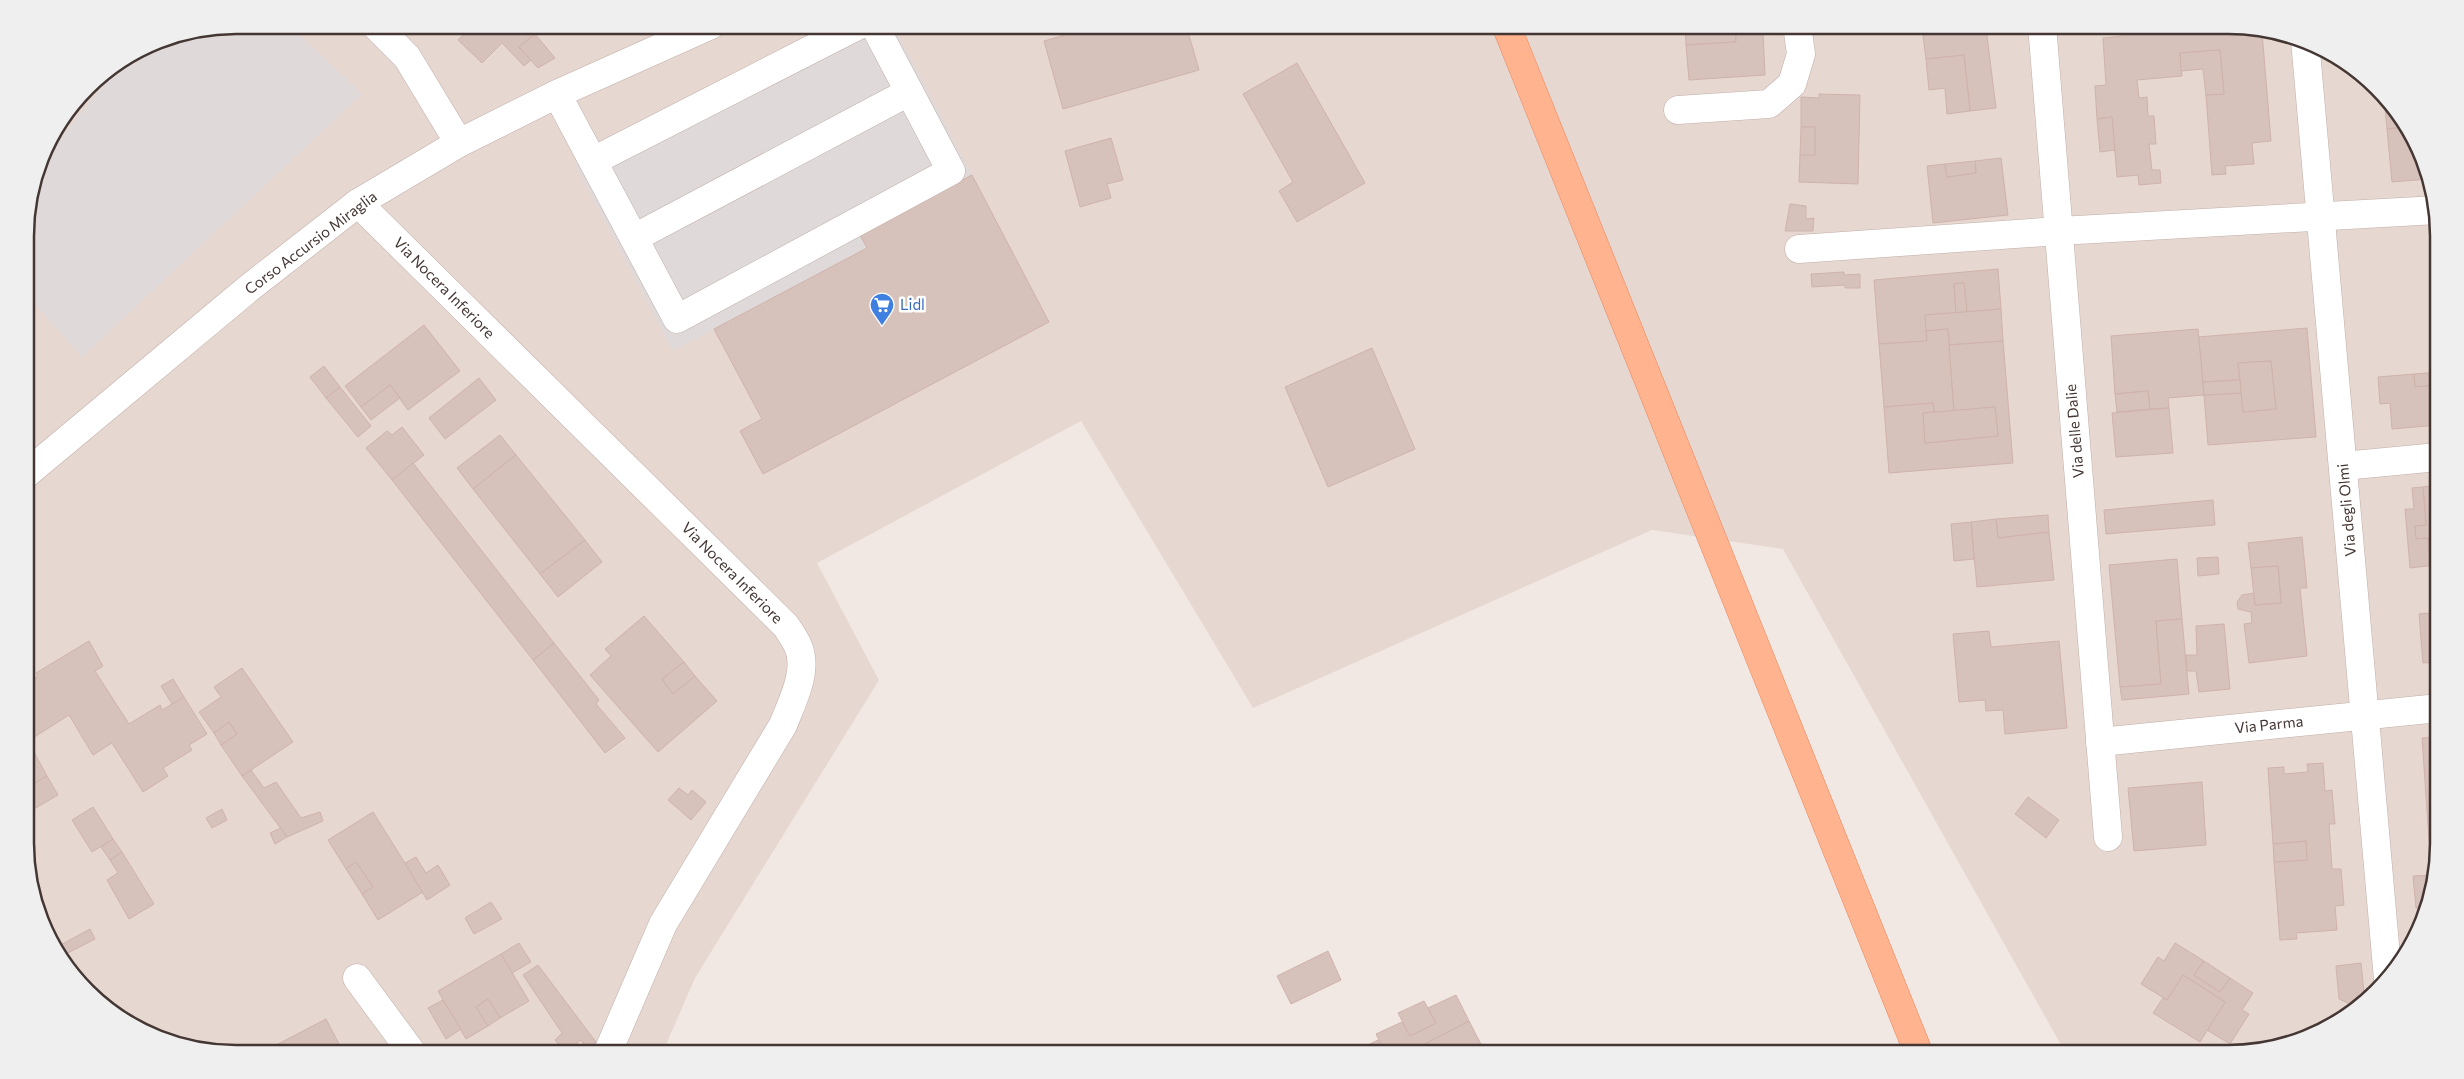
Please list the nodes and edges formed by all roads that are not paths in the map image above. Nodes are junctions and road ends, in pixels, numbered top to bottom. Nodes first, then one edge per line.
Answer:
1 (384, 34) edge
2 (692, 34) edge
3 (842, 34) edge
4 (879, 34) edge
5 (1510, 34) edge
6 (1798, 34) edge
7 (2043, 34) edge
8 (2306, 49) edge
9 (909, 92) junction
10 (557, 94) junction
11 (1678, 110) dead end
12 (459, 143) junction
13 (593, 162) junction
14 (358, 204) junction
15 (2429, 211) edge
16 (2319, 218) junction
17 (2059, 231) junction
18 (634, 238) junction
19 (1799, 248) dead end
20 (2430, 458) edge
21 (2343, 466) junction
22 (34, 467) edge
23 (2430, 709) edge
24 (2365, 715) junction
25 (2100, 742) junction
26 (2108, 837) dead end
27 (2387, 967) edge
28 (357, 978) dead end
29 (406, 1045) edge
30 (610, 1045) edge
31 (1915, 1045) edge

1 - 12 street
2 - 10 street, Corso Accursio Miraglia
3 - 13 street
4 - 9 street
5 - 31 main road
6 - 11 street
7 - 17 street, Via delle Dalie
8 - 16 street, Via degli Olmi
9 - 18 street
9 - 18 street
10 - 12 street, Corso Accursio Miraglia
10 - 13 street
12 - 14 street, Corso Accursio Miraglia
13 - 18 street
14 - 22 street, Corso Accursio Miraglia
14 - 30 street, Via Nocera Inferiore
15 - 16 street
16 - 17 street
16 - 21 street, Via degli Olmi
17 - 19 street
17 - 25 street, Via delle Dalie
20 - 21 street
21 - 24 street, Via degli Olmi
23 - 24 street, Via Parma
24 - 25 street, Via Parma
24 - 27 street, Via degli Olmi
25 - 26 street, Via delle Dalie
28 - 29 street

